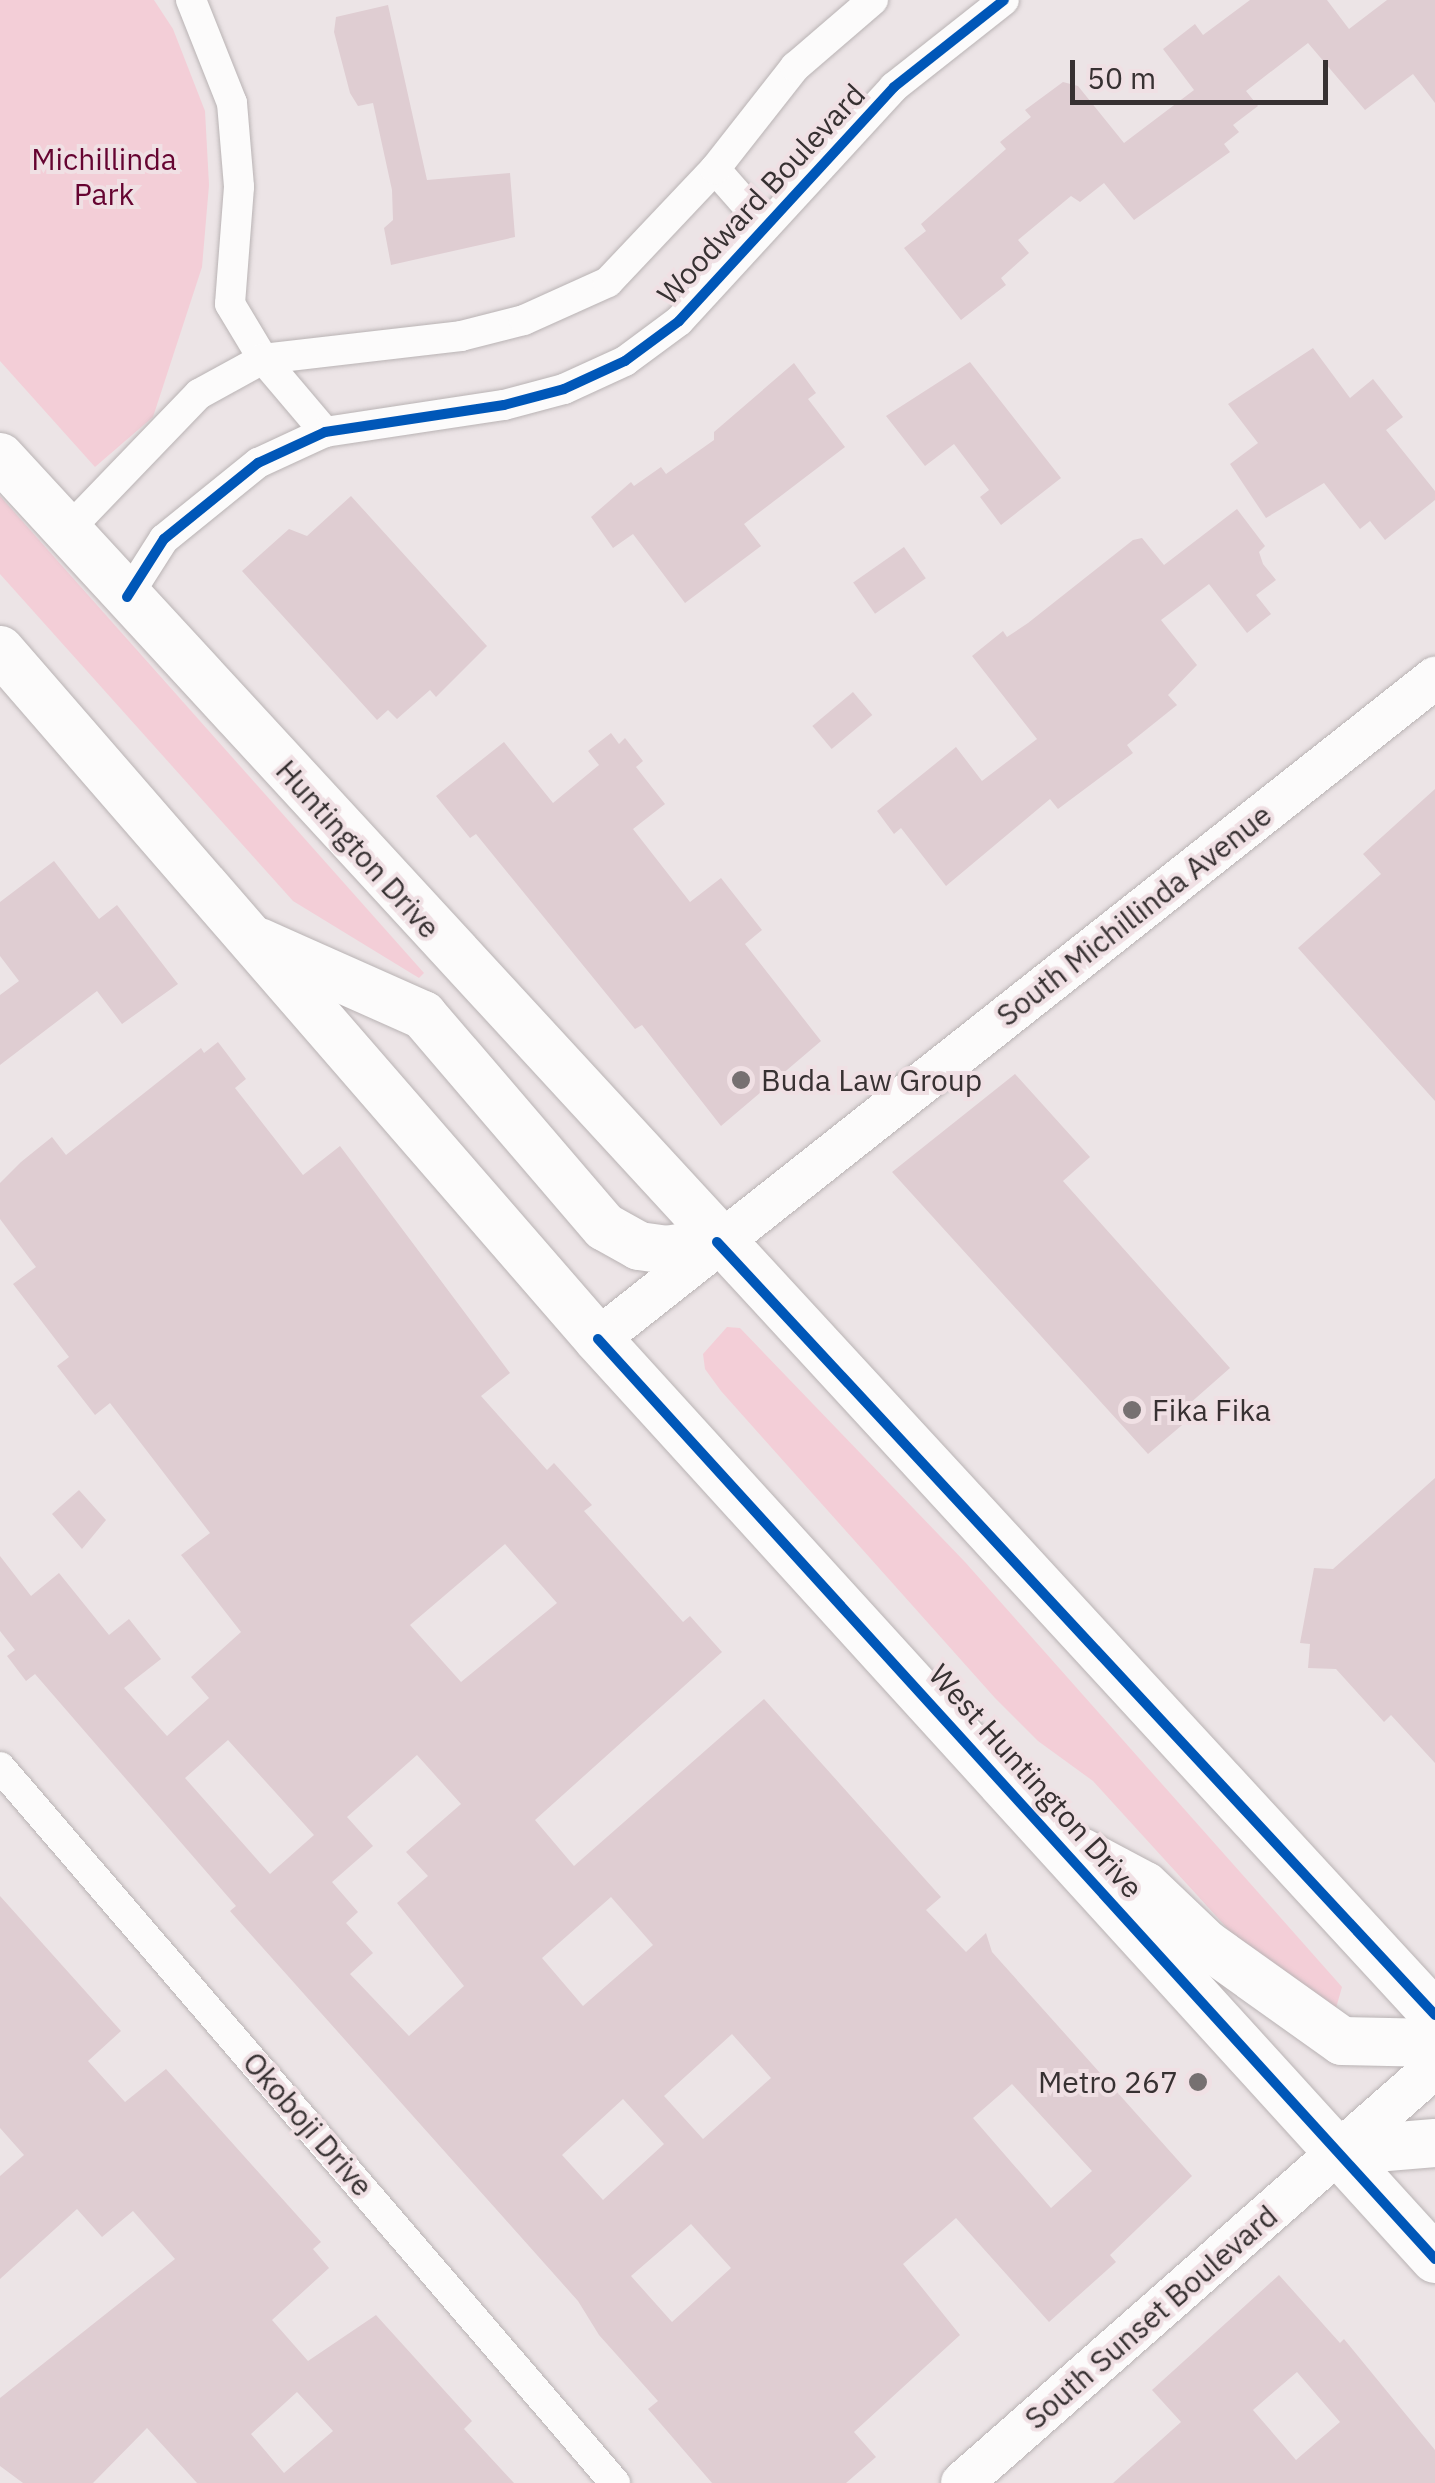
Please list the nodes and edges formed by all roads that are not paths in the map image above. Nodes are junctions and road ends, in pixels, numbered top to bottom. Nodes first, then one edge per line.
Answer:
1 (191, 0) edge
2 (873, 0) edge
3 (1004, 0) edge
4 (715, 169) junction
5 (764, 226) junction
6 (263, 359) junction
7 (325, 432) junction
8 (0, 457) edge
9 (67, 531) junction
10 (127, 597) junction
11 (0, 650) edge
12 (1435, 678) edge
13 (251, 938) junction
14 (717, 1242) junction
15 (598, 1339) junction
16 (0, 1767) edge
17 (1052, 1836) junction
18 (1435, 2015) edge
19 (1435, 2043) edge
20 (1435, 2066) edge
21 (1435, 2143) edge
22 (1339, 2150) junction
23 (1435, 2259) edge
24 (615, 2483) edge
25 (962, 2483) edge

1 - 6 street
2 - 4 street, Woodward Boulevard
3 - 5 street, Woodward Boulevard
4 - 5 street
4 - 6 street, Woodward Boulevard
5 - 7 street, Woodward Boulevard
6 - 7 street
6 - 9 street, Woodward Boulevard
7 - 10 street, Woodward Boulevard
8 - 9 main road, Huntington Drive
9 - 10 main road, Huntington Drive
10 - 14 main road, Huntington Drive
11 - 13 main road
12 - 14 main road, South Michillinda Avenue
13 - 14 main road
13 - 15 main road
14 - 15 main road, South Michillinda Avenue
14 - 18 main road
15 - 17 main road, West Huntington Drive
16 - 24 street, Okoboji Drive
17 - 19 main road
17 - 22 main road, West Huntington Drive
20 - 22 main road, South Sunset Boulevard
21 - 22 main road
22 - 23 main road, West Huntington Drive
22 - 25 main road, South Sunset Boulevard

